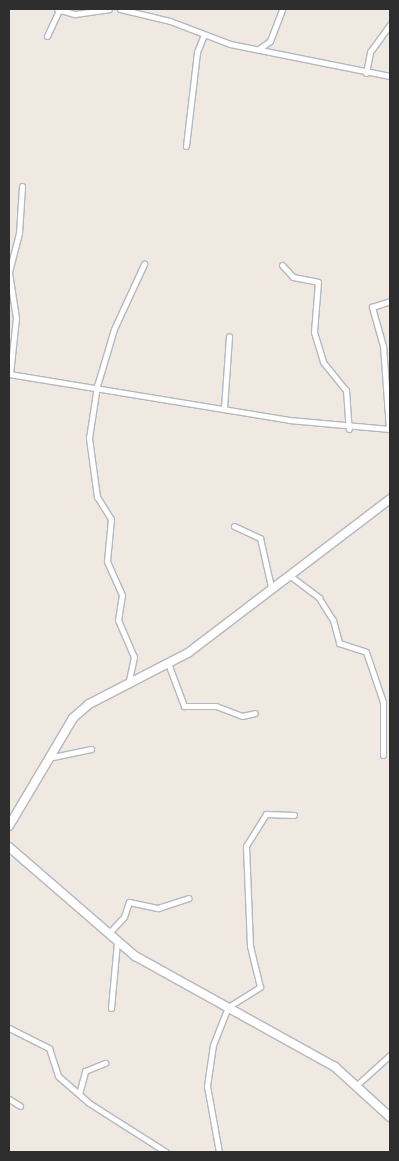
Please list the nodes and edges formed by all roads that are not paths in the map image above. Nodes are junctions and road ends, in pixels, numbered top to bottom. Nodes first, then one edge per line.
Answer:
1 (58, 9) edge
2 (109, 9) edge
3 (120, 9) edge
4 (282, 9) edge
5 (390, 24) edge
6 (204, 35) junction
7 (47, 36) dead end
8 (257, 49) junction
9 (366, 73) junction
10 (390, 76) edge
11 (186, 146) dead end
12 (22, 186) dead end
13 (144, 264) dead end
14 (282, 265) dead end
15 (390, 301) edge
16 (229, 336) dead end
17 (9, 374) edge
18 (97, 386) junction
19 (224, 408) junction
20 (349, 429) junction
21 (390, 429) edge
22 (390, 499) edge
23 (234, 526) dead end
24 (289, 575) junction
25 (271, 587) junction
26 (169, 666) junction
27 (127, 688) junction
28 (255, 713) dead end
29 (91, 749) dead end
30 (383, 755) dead end
31 (46, 758) junction
32 (294, 815) dead end
33 (9, 826) edge
34 (9, 847) edge
35 (188, 898) dead end
36 (108, 934) junction
37 (117, 942) junction
38 (228, 1007) junction
39 (111, 1008) dead end
40 (9, 1028) edge
41 (390, 1055) edge
42 (105, 1063) dead end
43 (359, 1084) junction
44 (79, 1094) junction
45 (9, 1098) edge
46 (20, 1106) dead end
47 (390, 1117) edge
48 (166, 1152) edge
49 (219, 1152) edge

1 - 2 street
1 - 7 street
3 - 6 street
4 - 8 street
5 - 9 street
6 - 8 street
6 - 11 street
8 - 9 street
9 - 10 street
12 - 17 street
13 - 18 street
14 - 20 street
15 - 21 street
16 - 19 street
17 - 18 street
18 - 19 street
18 - 27 street
19 - 20 street
20 - 21 street
22 - 24 street
23 - 25 street
24 - 25 street
24 - 30 street
25 - 26 street
26 - 27 street
26 - 28 street
27 - 31 street
29 - 31 street
31 - 33 street
32 - 38 street
34 - 36 street
35 - 36 street
36 - 37 street
37 - 38 street
37 - 39 street
38 - 43 street
38 - 49 street
40 - 44 street
41 - 43 street
42 - 44 street
43 - 47 street
44 - 48 street
45 - 46 street

